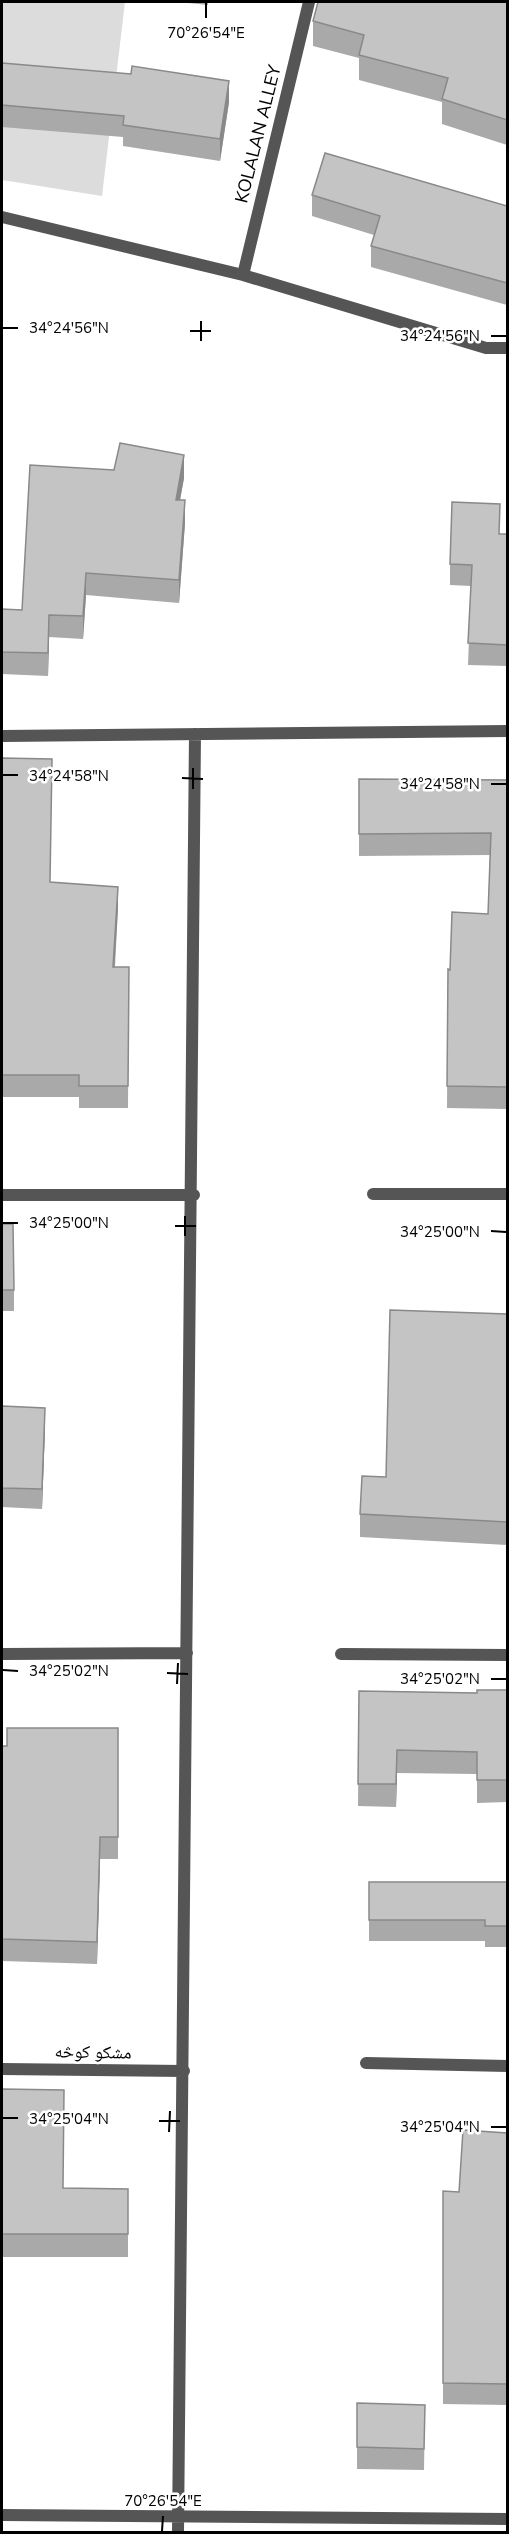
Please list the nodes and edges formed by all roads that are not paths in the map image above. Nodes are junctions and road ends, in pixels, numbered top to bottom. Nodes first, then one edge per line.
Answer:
1 (309, 2) edge
2 (2, 217) edge
3 (243, 275) junction
4 (507, 348) edge
5 (507, 731) edge
6 (195, 734) junction
7 (2, 736) edge
8 (373, 1194) dead end
9 (507, 1194) edge
10 (2, 1195) edge
11 (194, 1195) junction
12 (187, 1653) junction
13 (2, 1654) edge
14 (342, 1654) dead end
15 (507, 1655) edge
16 (366, 2063) dead end
17 (507, 2066) edge
18 (2, 2069) edge
19 (184, 2072) junction
20 (2, 2515) edge
21 (178, 2517) junction
22 (507, 2519) edge
23 (178, 2532) edge

1 - 3 street, KOLALAN ALLEY
2 - 3 street
3 - 4 street
5 - 6 street
6 - 7 street
6 - 11 street
8 - 9 street
10 - 11 street
11 - 12 street
12 - 13 street
12 - 19 street
14 - 15 street
16 - 17 street
18 - 19 street, مشکو کوڅه
19 - 21 street
20 - 21 street
21 - 22 street
21 - 23 street

